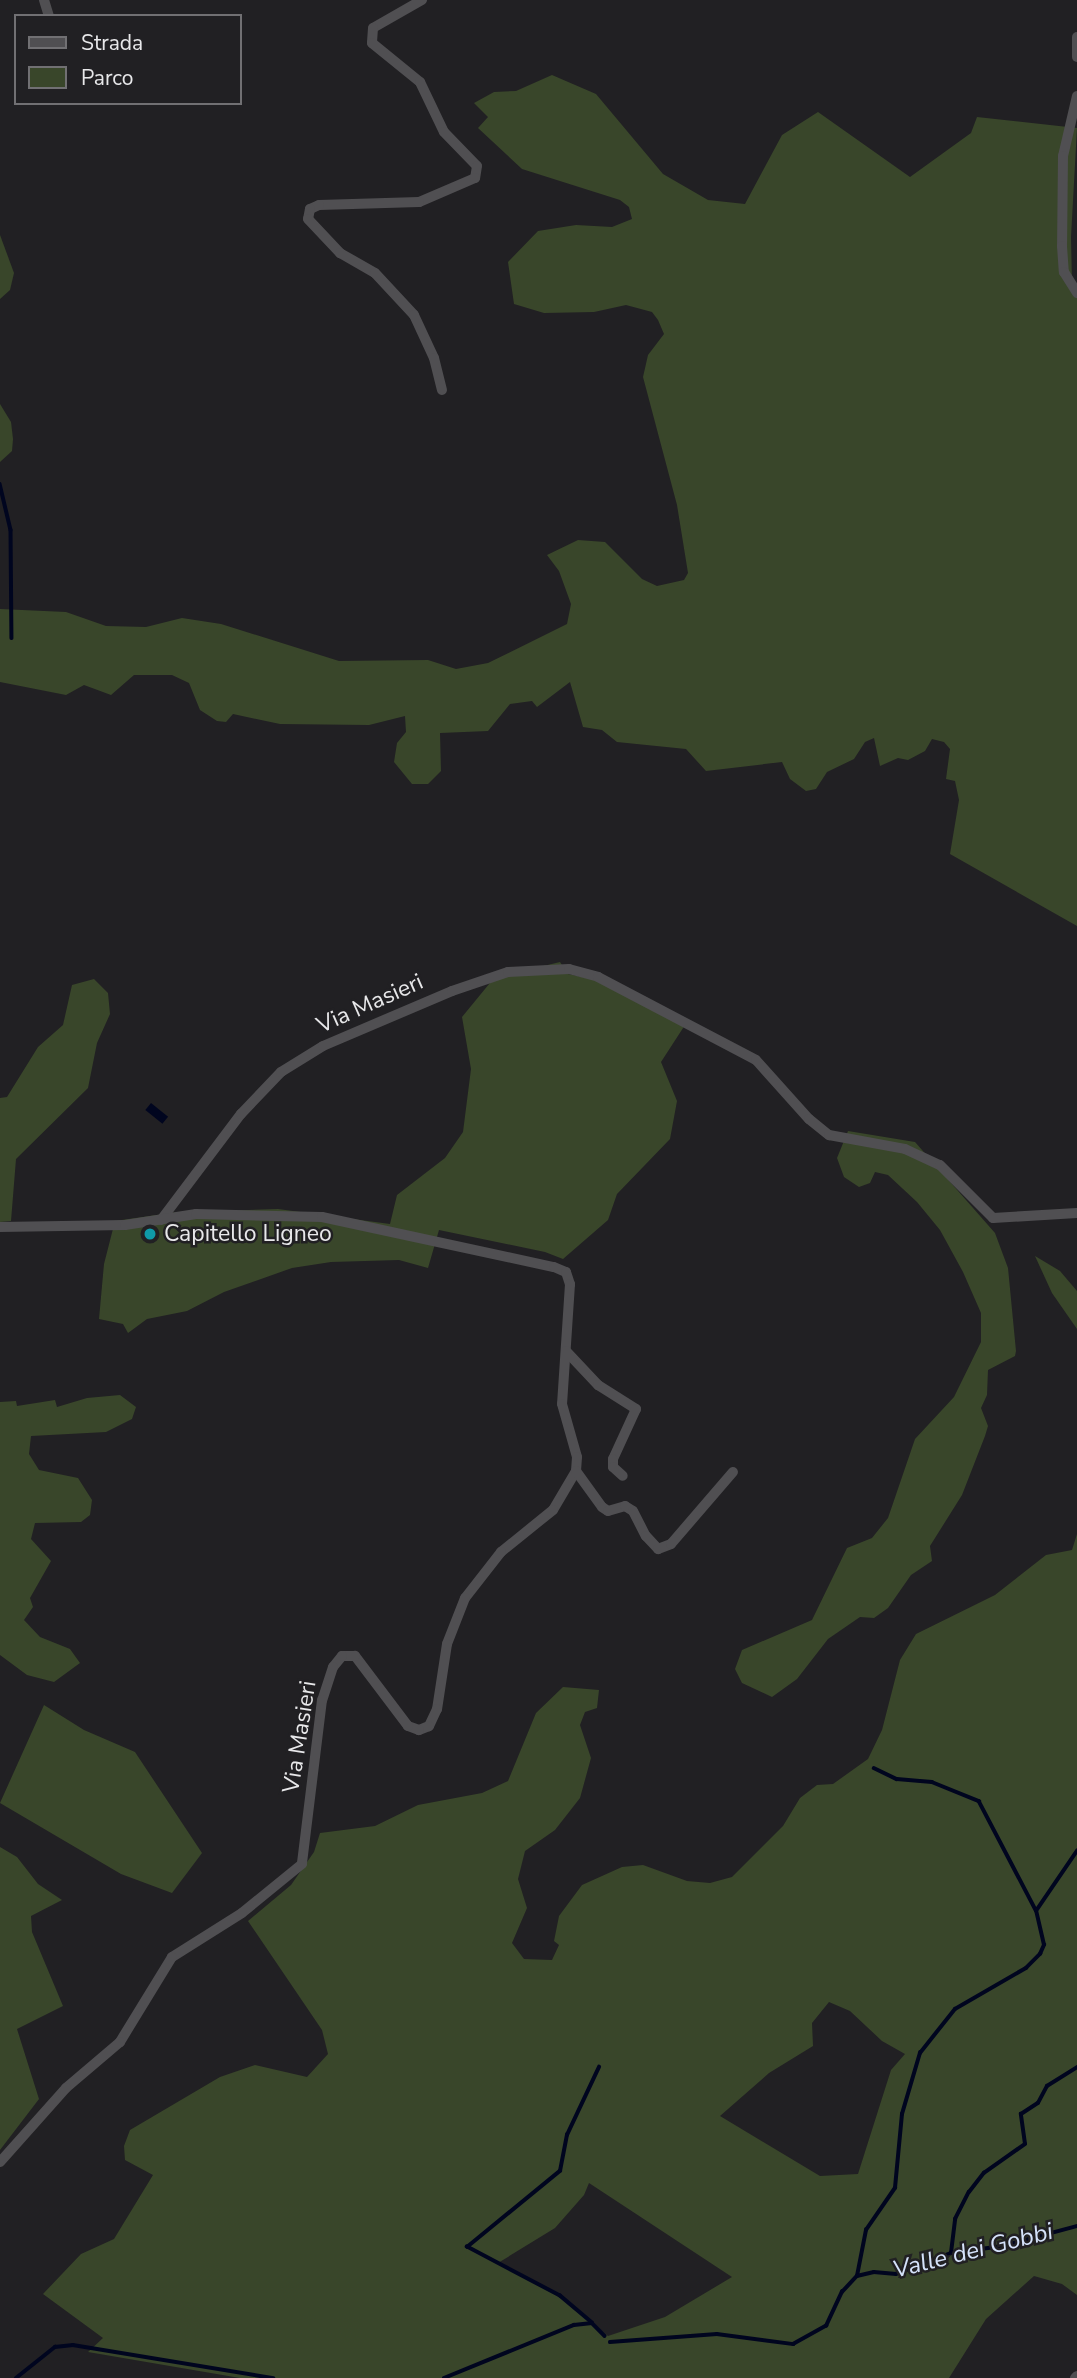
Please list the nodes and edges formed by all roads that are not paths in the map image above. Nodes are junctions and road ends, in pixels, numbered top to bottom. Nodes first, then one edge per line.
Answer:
1 (422, 0) edge
2 (1077, 37) edge
3 (1077, 57) edge
4 (1077, 96) edge
5 (1077, 293) edge
6 (442, 390) dead end
7 (1077, 1213) edge
8 (161, 1220) junction
9 (0, 1227) edge
10 (566, 1351) junction
11 (576, 1471) junction
12 (733, 1472) dead end
13 (623, 1476) dead end
14 (0, 2162) edge

1 - 6 street
2 - 3 street
4 - 5 street
7 - 8 street, Via Masieri
8 - 9 street
8 - 10 street
10 - 11 street
10 - 13 street
11 - 12 street
11 - 14 street, Via Masieri

